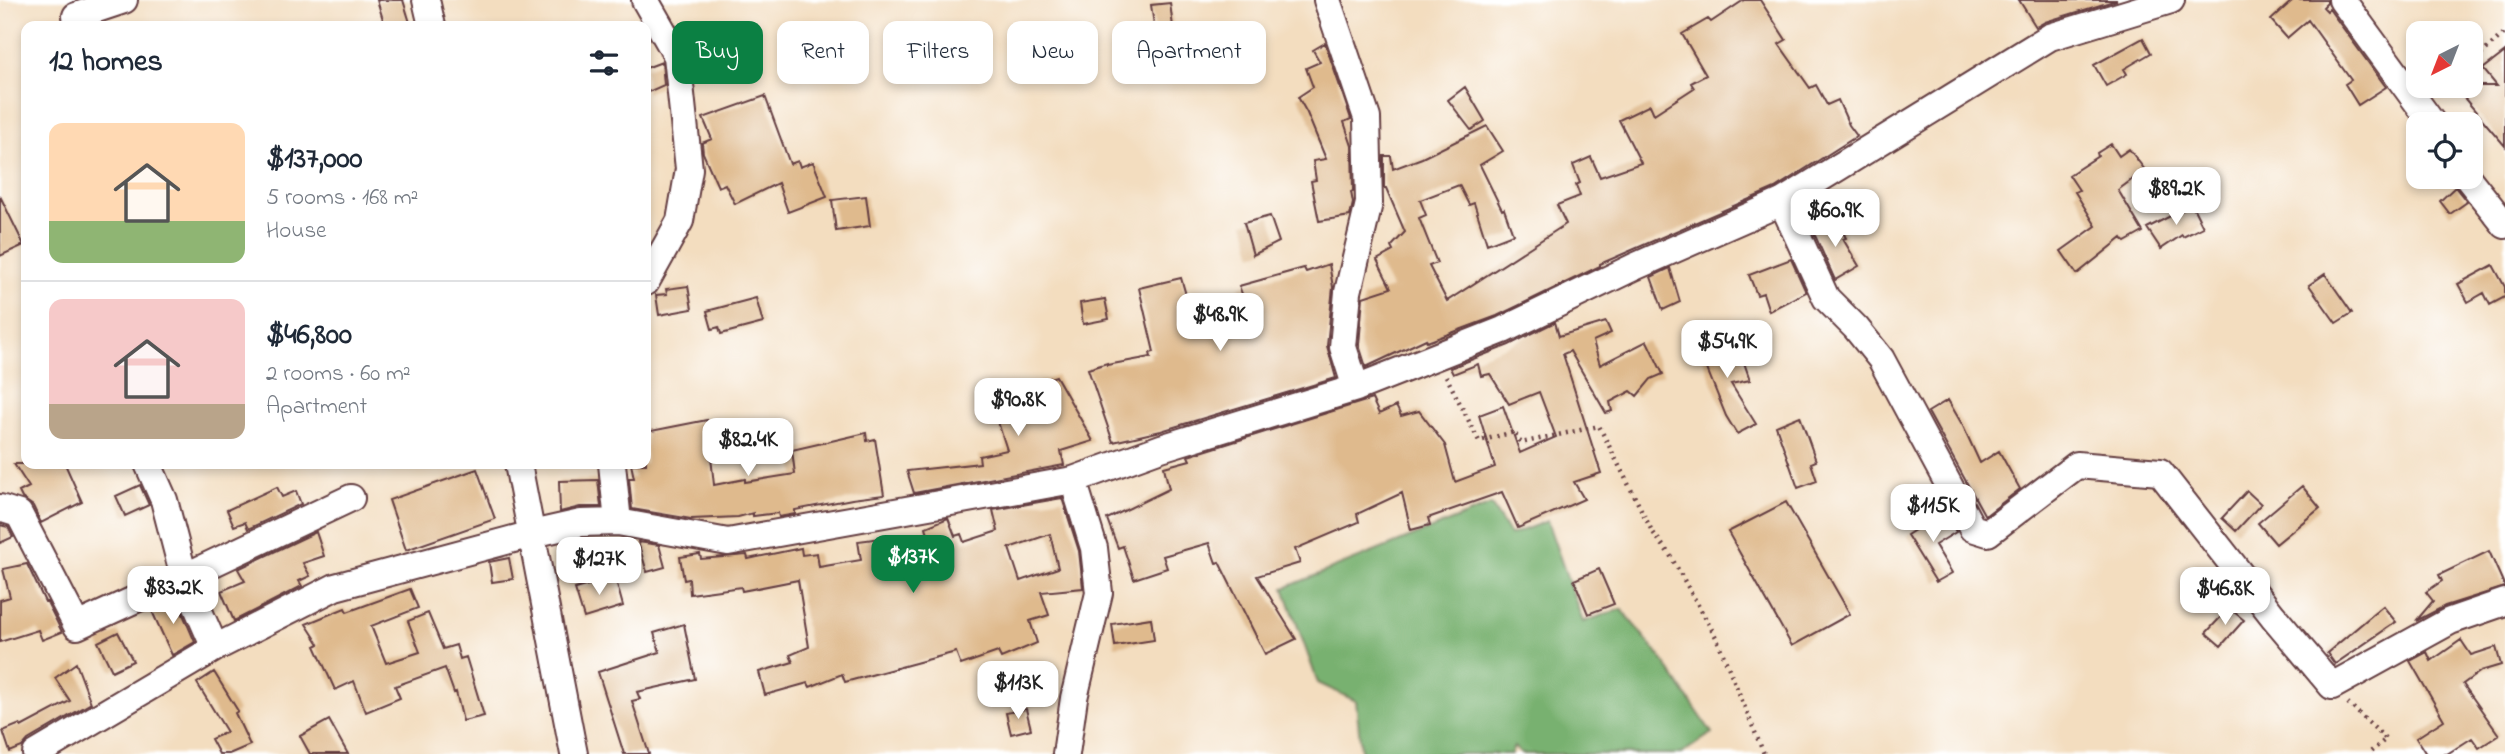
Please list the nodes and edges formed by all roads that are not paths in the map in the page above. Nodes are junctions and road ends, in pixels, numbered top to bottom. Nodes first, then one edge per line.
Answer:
1 (124, 0) edge
2 (426, 0) edge
3 (645, 0) edge
4 (1327, 0) edge
5 (2171, 0) edge
6 (2342, 0) edge
7 (75, 14) edge
8 (431, 21) edge
9 (2424, 112) edge
10 (2476, 189) edge
11 (1782, 202) junction
12 (2505, 225) edge
13 (651, 273) edge
14 (1356, 388) junction
15 (150, 469) edge
16 (519, 469) edge
17 (613, 469) edge
18 (1073, 480) junction
19 (351, 498) dead end
20 (0, 508) edge
21 (618, 522) junction
22 (532, 534) junction
23 (184, 577) junction
24 (2505, 602) edge
25 (215, 648) junction
26 (36, 754) edge
27 (574, 754) edge
28 (1066, 754) edge

1 - 7 street
2 - 8 street
3 - 13 street
4 - 14 street
5 - 11 street
6 - 9 street
10 - 12 street
11 - 14 street
11 - 24 street
14 - 18 street
15 - 23 street
16 - 22 street
17 - 21 street
18 - 21 street
18 - 28 street
19 - 23 street
20 - 23 street
21 - 22 street
22 - 25 street
22 - 27 street
23 - 25 street
25 - 26 street

